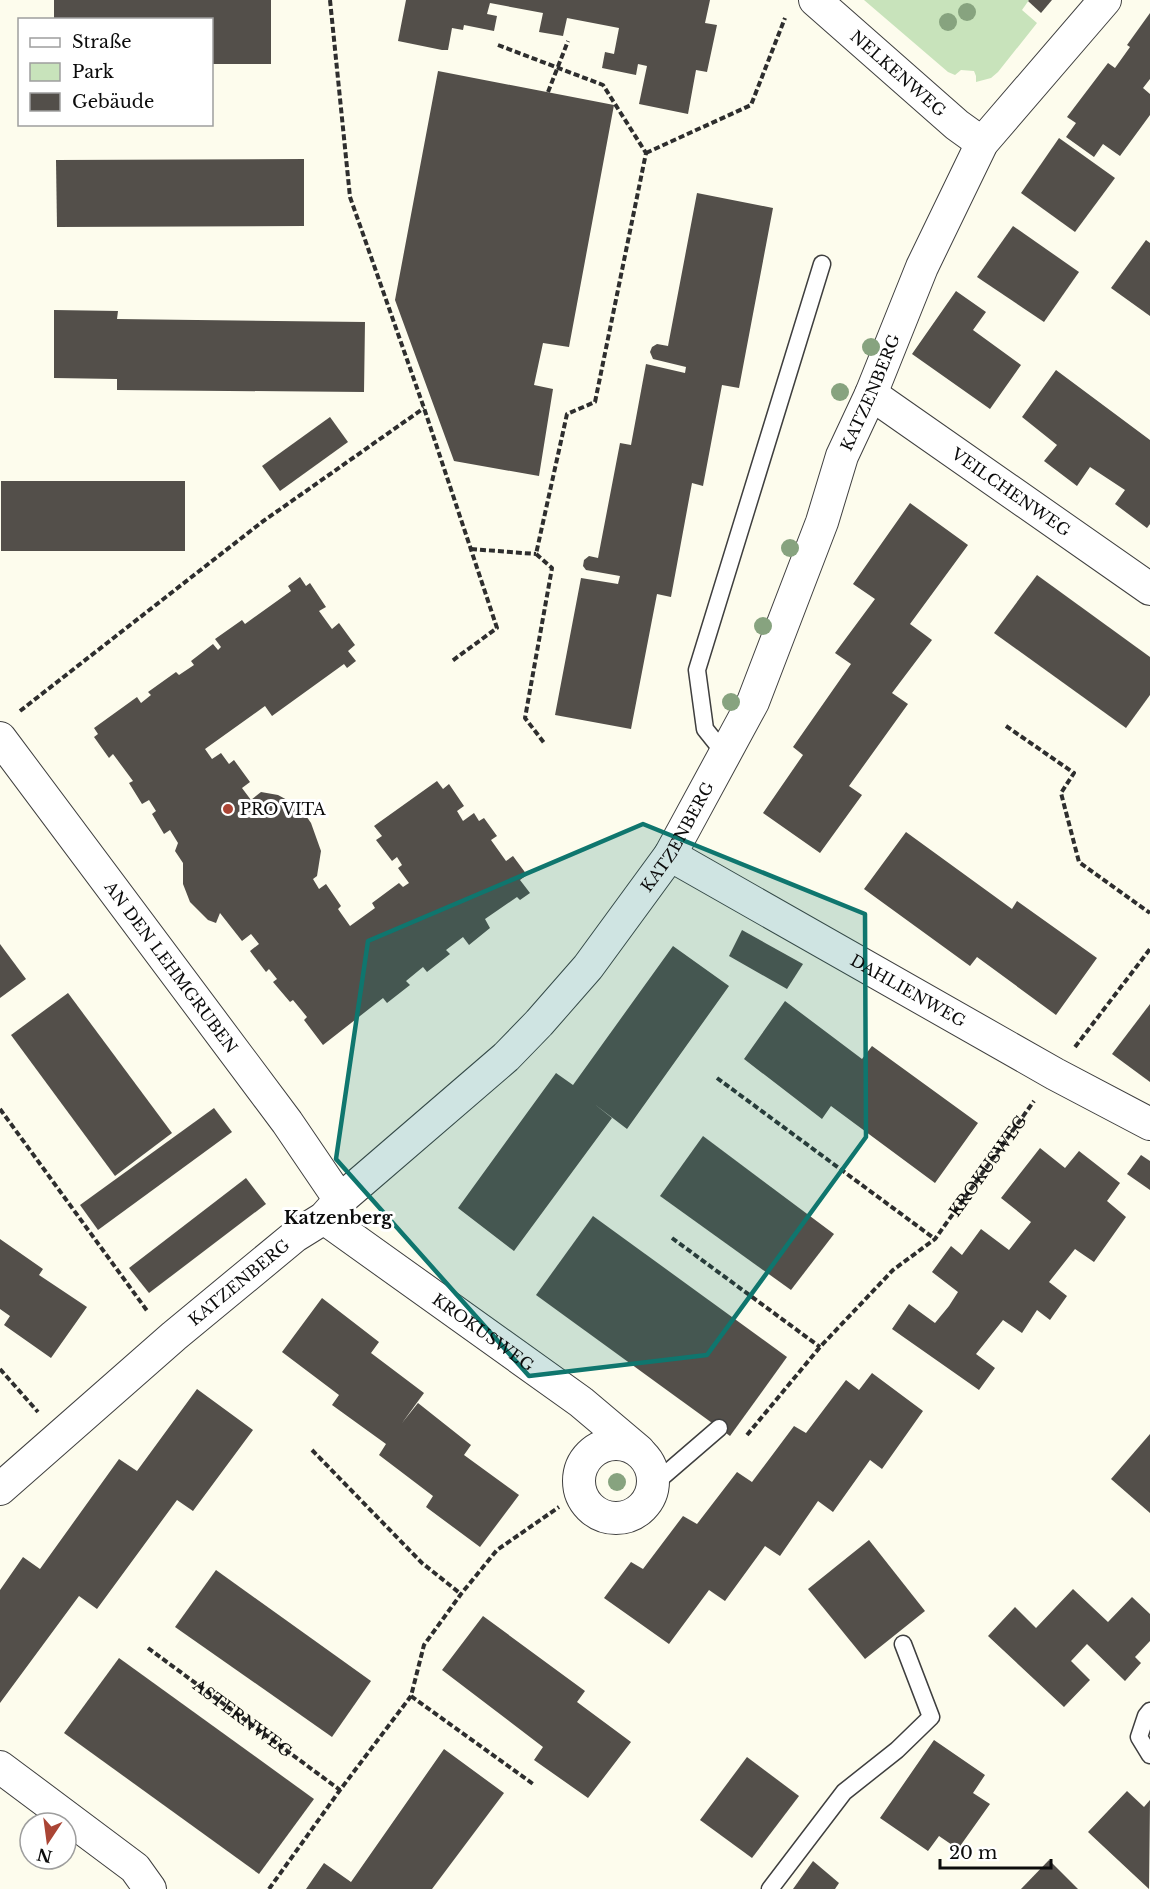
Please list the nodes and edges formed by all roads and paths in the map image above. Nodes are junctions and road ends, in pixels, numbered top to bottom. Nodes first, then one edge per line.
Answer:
1 (330, 0) edge
2 (1105, 0) edge
3 (801, 5) edge
4 (568, 41) dead end
5 (498, 45) dead end
6 (556, 67) junction
7 (548, 92) dead end
8 (982, 143) junction
9 (646, 153) junction
10 (822, 264) dead end
11 (871, 394) junction
12 (424, 408) junction
13 (471, 549) junction
14 (536, 554) junction
15 (1150, 589) edge
16 (452, 661) dead end
17 (19, 712) dead end
18 (1006, 726) dead end
19 (0, 738) edge
20 (545, 744) dead end
21 (725, 754) junction
22 (670, 855) junction
23 (1150, 913) edge
24 (1150, 949) edge
25 (1069, 1055) dead end
26 (717, 1078) dead end
27 (1035, 1100) dead end
28 (0, 1109) edge
29 (1150, 1124) edge
30 (332, 1209) junction
31 (672, 1238) dead end
32 (935, 1239) junction
33 (152, 1318) dead end
34 (820, 1347) junction
35 (0, 1369) edge
36 (40, 1415) dead end
37 (720, 1428) dead end
38 (746, 1436) dead end
39 (312, 1450) dead end
40 (639, 1451) junction
41 (654, 1484) junction
42 (0, 1489) edge
43 (559, 1507) dead end
44 (461, 1593) junction
45 (903, 1644) dead end
46 (148, 1648) dead end
47 (411, 1696) junction
48 (1150, 1711) edge
49 (1150, 1755) edge
50 (0, 1767) edge
51 (533, 1784) dead end
52 (340, 1790) junction
53 (152, 1889) edge
54 (176, 1889) edge
55 (269, 1889) edge
56 (770, 1889) edge

1 - 12 path
2 - 8 street, KATZENBERG
3 - 8 street, NELKENWEG
3 - 9 path
4 - 6 path
5 - 6 path
6 - 7 path
6 - 9 path
8 - 11 street, KATZENBERG
9 - 14 path
10 - 21 lane
11 - 15 street, VEILCHENWEG
11 - 21 street, KATZENBERG
12 - 13 path
12 - 17 path
13 - 14 path
13 - 16 path
14 - 20 path
18 - 23 path
19 - 30 street, AN DEN LEHMGRUBEN
21 - 22 street, KATZENBERG
22 - 29 street, DAHLIENWEG
22 - 30 street, KATZENBERG
24 - 25 path
26 - 32 path
27 - 32 path, KROKUSWEG
28 - 33 path
30 - 40 street, KROKUSWEG
30 - 42 street, KATZENBERG
31 - 34 path
32 - 34 path, KROKUSWEG
34 - 38 path, KROKUSWEG
35 - 36 path
37 - 41 lane
39 - 44 path
40 - 41 street, KROKUSWEG
40 - 41 street
43 - 44 path
44 - 47 path
45 - 56 lane
46 - 52 path, ASTERNWEG
47 - 51 path
47 - 52 path
48 - 49 lane
50 - 53 street
52 - 55 path
53 - 54 street

